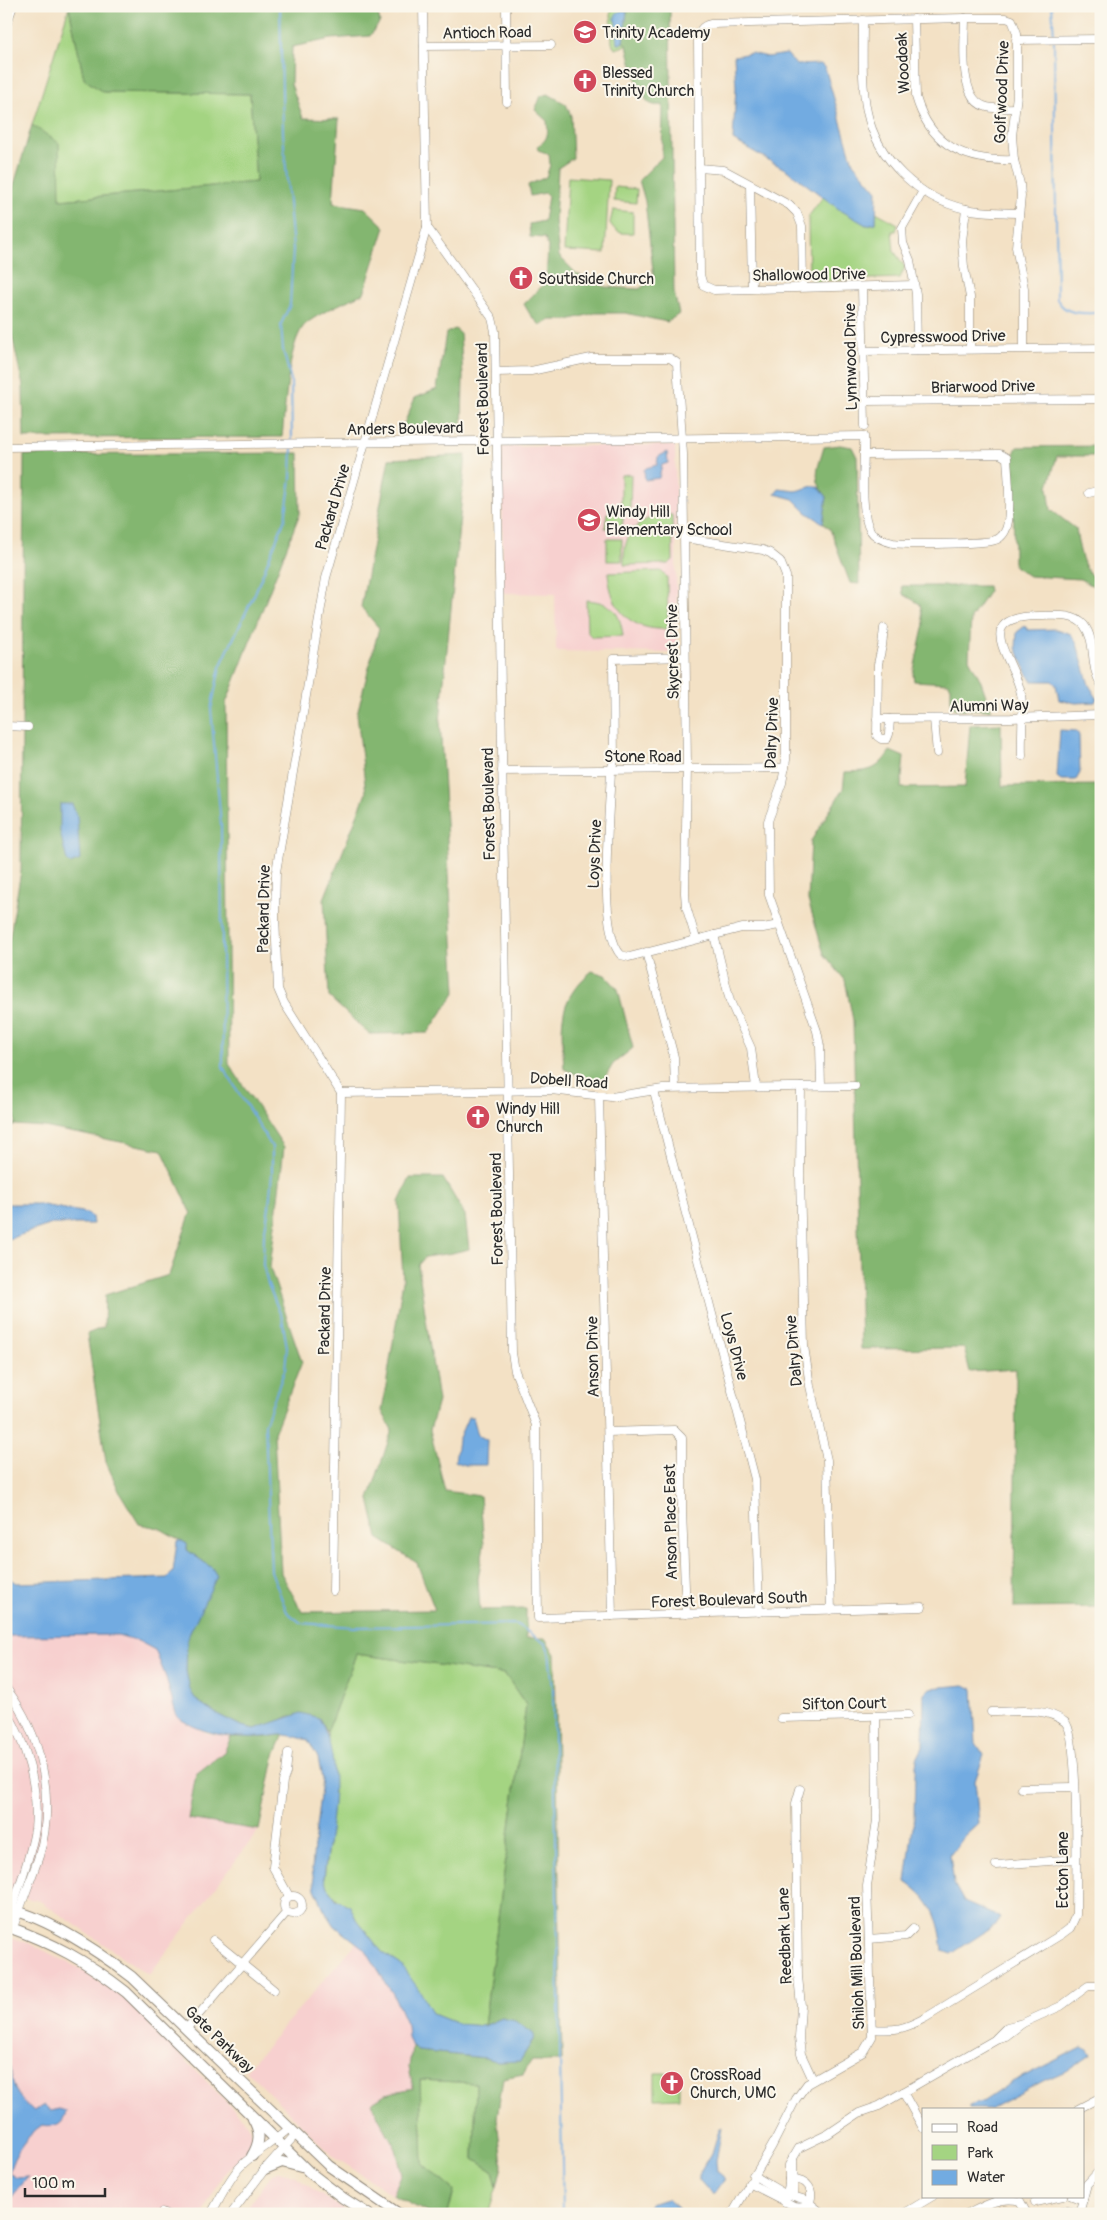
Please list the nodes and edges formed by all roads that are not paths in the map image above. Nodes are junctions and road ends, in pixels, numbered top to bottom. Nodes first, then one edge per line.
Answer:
1 (13, 6) edge
2 (423, 6) edge
3 (506, 6) edge
4 (965, 18) junction
5 (914, 19) junction
6 (863, 20) junction
7 (6, 26) edge
8 (1101, 39) edge
9 (1016, 40) junction
10 (551, 44) dead end
11 (506, 45) junction
12 (424, 46) junction
13 (507, 102) dead end
14 (1015, 108) junction
15 (1014, 160) junction
16 (699, 168) junction
17 (750, 185) junction
18 (923, 191) junction
19 (966, 209) junction
20 (1019, 213) junction
21 (427, 227) junction
22 (914, 285) junction
23 (705, 287) joint
24 (803, 287) junction
25 (862, 287) junction
26 (752, 288) junction
27 (1024, 348) junction
28 (1101, 348) edge
29 (970, 349) junction
30 (917, 350) junction
31 (863, 351) junction
32 (496, 372) junction
33 (1101, 399) edge
34 (865, 401) junction
35 (865, 426) dead end
36 (681, 437) junction
37 (496, 440) junction
38 (365, 442) junction
39 (6, 447) edge
40 (864, 455) junction
41 (1101, 490) edge
42 (1089, 493) dead end
43 (684, 538) junction
44 (884, 628) dead end
45 (685, 657) junction
46 (1101, 684) edge
47 (1101, 715) edge
48 (1021, 718) junction
49 (877, 719) junction
50 (890, 719) junction
51 (934, 719) junction
52 (6, 726) edge
53 (28, 727) dead end
54 (937, 752) dead end
55 (1022, 756) dead end
56 (785, 768) junction
57 (611, 770) junction
58 (686, 770) junction
59 (502, 772) junction
60 (779, 925) junction
61 (714, 935) junction
62 (696, 939) junction
63 (646, 952) junction
64 (821, 1086) junction
65 (855, 1086) dead end
66 (756, 1087) junction
67 (801, 1087) junction
68 (675, 1088) junction
69 (507, 1091) junction
70 (654, 1091) junction
71 (341, 1093) junction
72 (598, 1097) junction
73 (608, 1432) junction
74 (332, 1591) dead end
75 (922, 1607) dead end
76 (831, 1610) junction
77 (759, 1612) junction
78 (686, 1614) junction
79 (612, 1616) junction
80 (538, 1618) joint
81 (6, 1688) edge
82 (6, 1711) edge
83 (991, 1712) dead end
84 (908, 1715) dead end
85 (876, 1717) junction
86 (781, 1718) dead end
87 (38, 1750) junction
88 (288, 1754) dead end
89 (27, 1760) junction
90 (42, 1763) junction
91 (1074, 1787) junction
92 (1021, 1788) dead end
93 (800, 1789) dead end
94 (1076, 1859) junction
95 (996, 1866) dead end
96 (289, 1896) junction
97 (12, 1909) edge
98 (287, 1912) junction
99 (8, 1926) edge
100 (913, 1929) dead end
101 (213, 1940) dead end
102 (869, 1940) junction
103 (242, 1964) junction
104 (1101, 1986) edge
105 (274, 1990) dead end
106 (187, 2028) junction
107 (872, 2030) junction
108 (813, 2080) junction
109 (903, 2092) junction
110 (1101, 2097) edge
111 (1080, 2108) edge
112 (247, 2109) junction
113 (922, 2126) edge
114 (292, 2131) junction
115 (280, 2143) junction
116 (252, 2156) junction
117 (265, 2169) junction
118 (1101, 2169) edge
119 (309, 2172) junction
120 (753, 2175) junction
121 (792, 2179) junction
122 (749, 2184) junction
123 (1084, 2194) edge
124 (788, 2197) junction
125 (929, 2198) edge
126 (1054, 2198) edge
127 (1077, 2198) edge
128 (1082, 2200) joint
129 (1035, 2202) dead end
130 (808, 2206) junction
131 (213, 2211) edge
132 (206, 2214) edge
133 (231, 2214) edge
134 (368, 2214) edge
135 (399, 2214) edge
136 (732, 2214) edge
137 (815, 2214) edge
138 (823, 2214) edge
139 (903, 2214) edge
140 (968, 2214) edge
141 (1027, 2214) edge
142 (1051, 2214) edge
143 (1079, 2214) edge

1 - 7 street
2 - 12 street
3 - 11 street
4 - 5 street, Golfwood Drive
4 - 9 street, Golfwood Drive
4 - 14 street
5 - 6 street, Golfwood Drive
5 - 15 street, Woodoak
6 - 16 street, Golfwood Drive
6 - 18 street
8 - 9 street
9 - 14 street, Golfwood Drive
10 - 11 street, Antioch Road
11 - 12 street, Antioch Road
11 - 13 street
12 - 21 street
14 - 15 street, Golfwood Drive
15 - 20 street, Golfwood Drive
16 - 17 street
16 - 23 street, Golfwood Drive
17 - 24 street
17 - 26 street
18 - 19 street
18 - 22 street
19 - 20 street
19 - 29 street
20 - 27 street, Golfwood Drive
21 - 32 street, Forest Boulevard
21 - 38 street, Packard Drive
22 - 25 street, Shallowood Drive
22 - 30 street
23 - 26 street, Shallowood Drive
24 - 25 street, Shallowood Drive
24 - 26 street, Shallowood Drive
25 - 31 street, Lynnwood Drive
27 - 28 street, Cypresswood Drive
27 - 29 street, Cypresswood Drive
29 - 30 street, Cypresswood Drive
30 - 31 street, Cypresswood Drive
31 - 34 street, Lynnwood Drive
32 - 36 street, Skycrest Drive
32 - 37 street, Forest Boulevard
33 - 34 street, Briarwood Drive
34 - 35 street, Lynnwood Drive
36 - 37 street, Anders Boulevard
36 - 40 street, Anders Boulevard
36 - 43 street, Skycrest Drive
37 - 38 street, Anders Boulevard
37 - 59 street, Forest Boulevard
38 - 39 street, Anders Boulevard
38 - 71 street, Packard Drive
40 - 40 street
41 - 42 street
43 - 45 street, Skycrest Drive
43 - 56 street, Dalry Drive
44 - 49 street
45 - 57 street, Loys Drive
45 - 58 street, Skycrest Drive
46 - 48 street
47 - 48 street, Alumni Way
48 - 51 street, Alumni Way
48 - 55 street
49 - 50 street, Alumni Way
49 - 50 street
50 - 51 street, Alumni Way
51 - 54 street
52 - 53 street
56 - 58 street, Stone Road
56 - 60 street, Dalry Drive
57 - 58 street, Stone Road
57 - 59 street, Stone Road
57 - 63 street, Loys Drive
58 - 62 street, Skycrest Drive
59 - 69 street, Forest Boulevard
60 - 61 street
60 - 64 street, Dalry Drive
61 - 62 street
61 - 66 street
62 - 63 street
63 - 68 street
64 - 65 street, Dobell Road
64 - 67 street, Dobell Road
66 - 67 street, Dobell Road
66 - 68 street, Dobell Road
67 - 76 street, Dalry Drive
68 - 70 street, Dobell Road
69 - 71 street, Dobell Road
69 - 72 street, Dobell Road
69 - 80 street, Forest Boulevard
70 - 72 street, Dobell Road
70 - 77 street, Loys Drive
71 - 74 street, Packard Drive
72 - 73 street, Anson Drive
73 - 78 street, Anson Place East
73 - 79 street, Anson Drive
75 - 76 street, Forest Boulevard South
76 - 77 street, Forest Boulevard South
77 - 78 street, Forest Boulevard South
78 - 79 street, Forest Boulevard South
79 - 80 street, Forest Boulevard South
81 - 87 street
82 - 89 street
83 - 91 street, Ecton Lane
84 - 85 street, Sifton Court
85 - 86 street, Sifton Court
85 - 102 street, Shiloh Mill Boulevard
87 - 89 street
87 - 90 street
88 - 96 street
89 - 90 street
89 - 97 street
90 - 97 street
91 - 92 street
91 - 94 street, Ecton Lane
93 - 108 street, Reedbark Lane
94 - 95 street
94 - 107 street, Ecton Lane
96 - 98 street
96 - 98 street
97 - 99 street
97 - 106 main road, Gate Parkway
98 - 103 street
99 - 112 main road, Gate Parkway
100 - 102 street
101 - 103 street
102 - 107 street, Shiloh Mill Boulevard
103 - 105 street
103 - 106 street
104 - 109 street
106 - 114 main road, Gate Parkway
107 - 108 street, Shiloh Mill Boulevard
108 - 120 street, Shiloh Mill Boulevard
109 - 113 street
109 - 121 street
110 - 111 street
112 - 115 main road, Gate Parkway
112 - 116 main road
114 - 115 street
114 - 135 main road, Gate Parkway
115 - 116 street
115 - 117 street
115 - 119 main road, Gate Parkway
116 - 131 street
117 - 119 main road
117 - 133 street
118 - 123 street
119 - 134 main road, Gate Parkway
120 - 122 street, Shiloh Mill Boulevard
120 - 124 street
121 - 124 street
121 - 130 street
122 - 124 street
122 - 136 street, Shiloh Mill Boulevard
124 - 130 street
125 - 139 street
126 - 129 street
127 - 128 street
128 - 143 street
130 - 137 street
130 - 138 street
131 - 132 street
140 - 141 street
142 - 143 street

